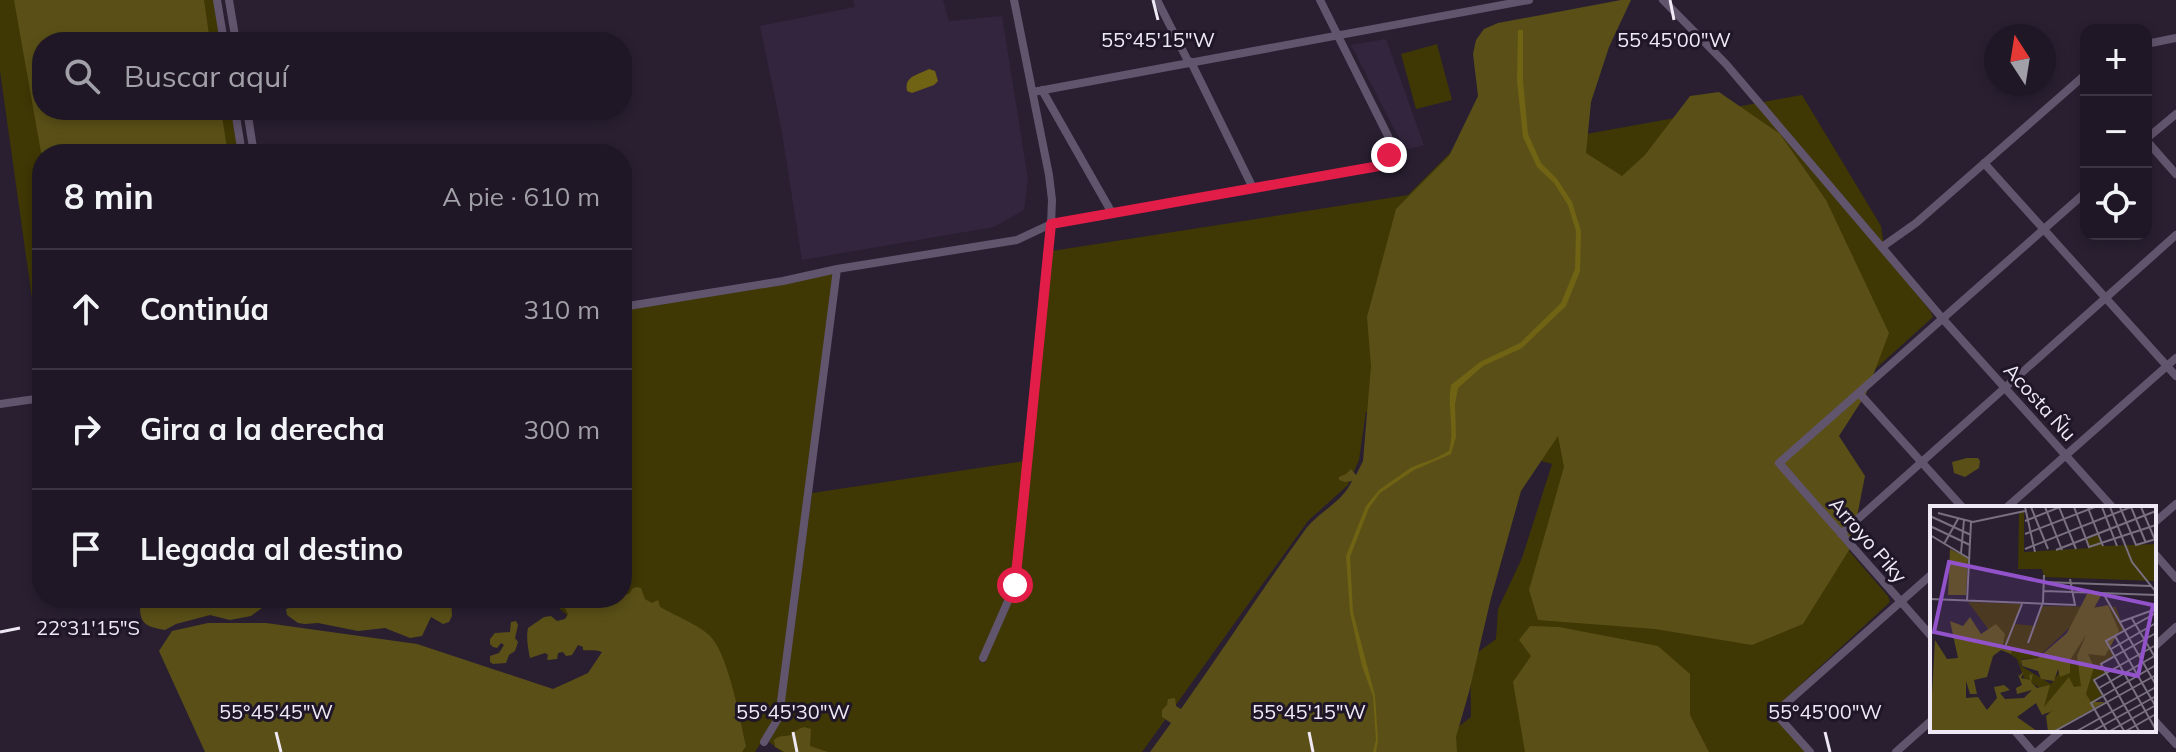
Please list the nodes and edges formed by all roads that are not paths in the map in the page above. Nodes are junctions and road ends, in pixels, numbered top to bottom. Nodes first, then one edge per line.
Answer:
1 (217, 0) edge
2 (229, 0) edge
3 (1014, 0) edge
4 (1157, 0) edge
5 (1320, 0) edge
6 (1529, 0) edge
7 (1663, 0) edge
8 (1479, 4) edge
9 (222, 32) edge
10 (234, 32) edge
11 (1337, 35) junction
12 (2176, 38) edge
13 (2152, 43) edge
14 (1190, 63) junction
15 (2080, 79) edge
16 (1038, 91) junction
17 (2176, 114) edge
18 (237, 120) edge
19 (249, 120) edge
20 (2152, 135) edge
21 (240, 144) edge
22 (252, 144) edge
23 (2152, 147) edge
24 (1984, 163) junction
25 (2176, 174) edge
26 (1253, 188) junction
27 (2080, 197) edge
28 (1112, 213) junction
29 (1051, 224) junction
30 (2043, 229) junction
31 (2176, 235) edge
32 (1882, 247) junction
33 (837, 269) junction
34 (2105, 297) junction
35 (632, 305) edge
36 (1942, 318) junction
37 (2176, 358) edge
38 (2167, 366) junction
39 (2176, 376) edge
40 (2005, 388) junction
41 (1859, 393) junction
42 (32, 399) edge
43 (0, 404) edge
44 (2066, 455) junction
45 (1921, 462) junction
46 (2176, 504) edge
47 (1961, 506) edge
48 (2008, 506) edge
49 (2111, 506) edge
50 (2156, 521) edge
51 (1841, 534) junction
52 (2156, 555) edge
53 (1930, 576) edge
54 (2176, 578) edge
55 (1901, 602) junction
56 (2176, 627) edge
57 (1930, 635) edge
58 (2156, 645) edge
59 (983, 658) dead end
60 (1930, 722) edge
61 (2156, 723) edge
62 (2016, 732) edge
63 (2060, 732) edge
64 (764, 742) dead end
65 (2175, 748) edge
66 (1810, 752) edge
67 (1896, 752) edge
68 (2035, 752) edge

1 - 9 street
2 - 10 street
3 - 16 street
4 - 14 street
5 - 11 street
6 - 8 street
7 - 32 street, Acosta Ñu
8 - 11 street
11 - 14 street
11 - 26 street
12 - 13 street
14 - 16 street
14 - 26 street
15 - 24 street
16 - 28 street
16 - 29 street
17 - 20 street
18 - 21 street
19 - 22 street
23 - 25 street
24 - 30 street
24 - 32 street
26 - 28 street
27 - 30 street
28 - 29 street
29 - 33 street
29 - 59 street
30 - 34 street
30 - 36 street
31 - 34 street
32 - 36 street, Acosta Ñu
33 - 35 street
33 - 64 street
34 - 38 street
34 - 40 street
36 - 40 street, Acosta Ñu
36 - 41 street
37 - 38 street
38 - 39 street
38 - 44 street
40 - 44 street, Acosta Ñu
40 - 45 street
41 - 45 street
41 - 51 street, Arroyo Piky
42 - 43 street
44 - 48 street
44 - 49 street, Acosta Ñu
45 - 47 street
45 - 51 street
46 - 50 street
51 - 55 street, Arroyo Piky
52 - 54 street
53 - 55 street
55 - 57 street, Arroyo Piky
55 - 66 street
56 - 58 street
60 - 67 street
61 - 65 street
62 - 68 street
63 - 68 street

